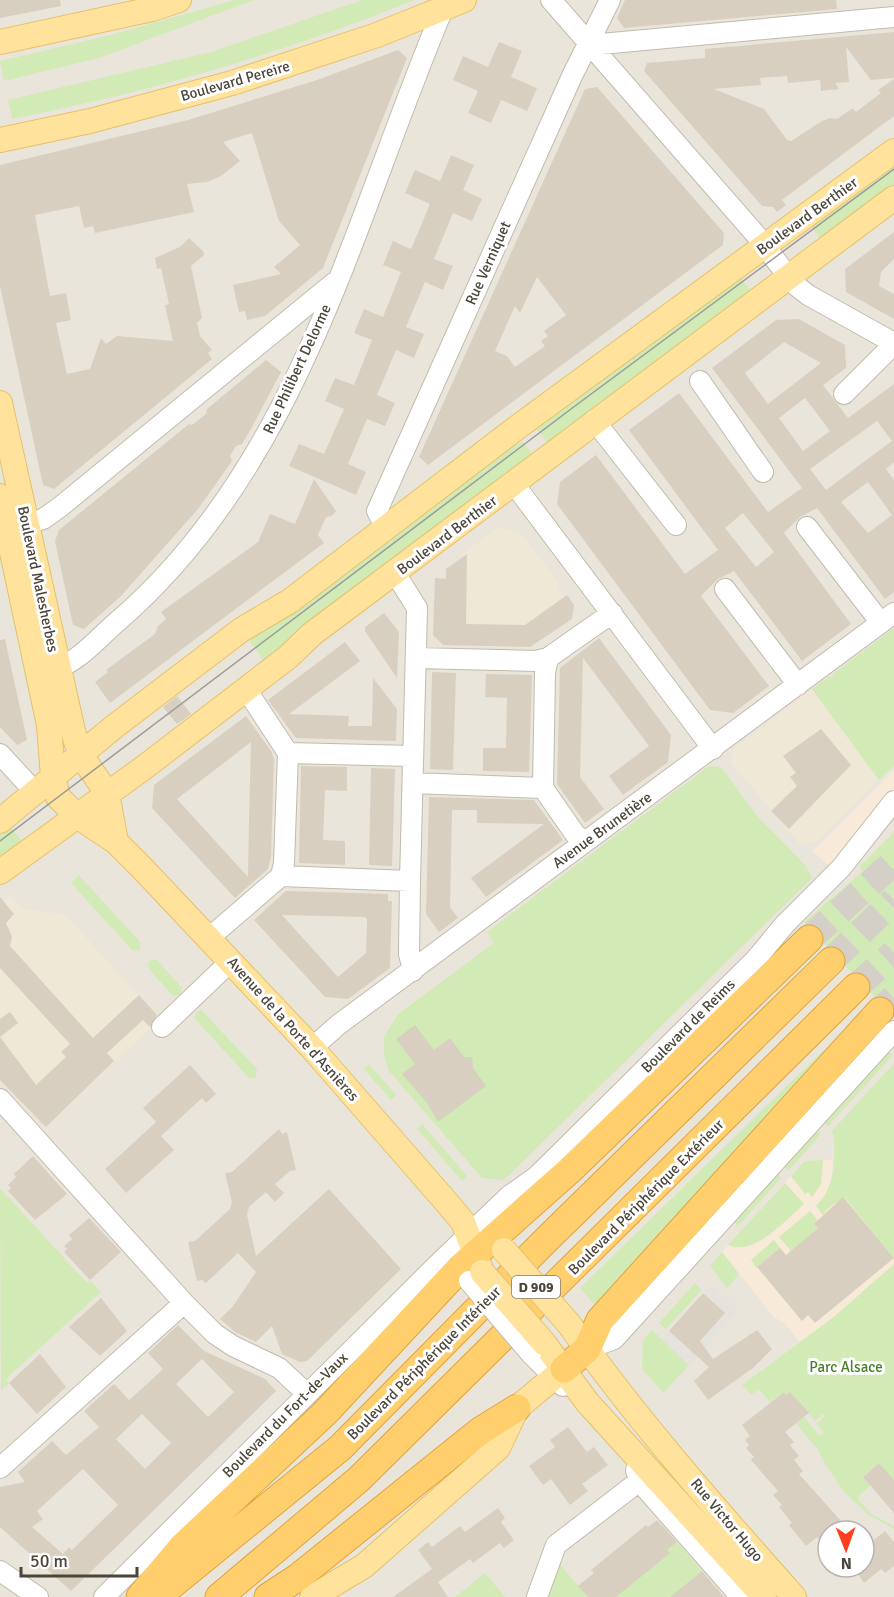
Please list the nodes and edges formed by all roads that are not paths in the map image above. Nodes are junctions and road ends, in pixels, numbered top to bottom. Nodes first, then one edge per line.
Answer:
1 (179, 0) edge
2 (551, 0) edge
3 (610, 0) edge
4 (454, 4) edge
5 (894, 16) edge
6 (0, 42) edge
7 (590, 45) junction
8 (0, 140) edge
9 (894, 151) edge
10 (894, 198) edge
11 (776, 262) junction
12 (337, 280) junction
13 (894, 344) edge
14 (700, 381) dead end
15 (844, 394) dead end
16 (0, 403) edge
17 (594, 420) junction
18 (763, 471) dead end
19 (514, 484) junction
20 (0, 496) edge
21 (676, 525) dead end
22 (16, 527) junction
23 (807, 527) dead end
24 (386, 528) junction
25 (395, 573) junction
26 (725, 589) dead end
27 (612, 613) junction
28 (887, 618) edge
29 (416, 658) junction
30 (549, 658) junction
31 (57, 668) junction
32 (798, 685) junction
33 (246, 689) junction
34 (713, 748) junction
35 (288, 753) junction
36 (0, 754) edge
37 (80, 754) junction
38 (413, 756) junction
39 (413, 783) junction
40 (44, 784) junction
41 (543, 788) junction
42 (107, 793) junction
43 (894, 801) edge
44 (77, 816) junction
45 (0, 821) edge
46 (116, 842) junction
47 (585, 842) junction
48 (0, 872) edge
49 (280, 876) junction
50 (410, 881) junction
51 (209, 938) junction
52 (809, 939) tunnel mouth
53 (231, 961) junction
54 (831, 961) tunnel mouth
55 (413, 971) junction
56 (856, 987) tunnel mouth
57 (887, 1021) tunnel mouth
58 (162, 1026) dead end
59 (312, 1048) junction
60 (0, 1099) edge
61 (479, 1248) junction
62 (184, 1303) junction
63 (587, 1349) junction
64 (559, 1373) junction
65 (306, 1393) junction
66 (517, 1408) junction
67 (660, 1442) joint
68 (0, 1468) edge
69 (640, 1470) junction
70 (0, 1571) edge
71 (316, 1596) edge
72 (38, 1597) edge
73 (104, 1597) edge
74 (140, 1597) edge
75 (157, 1597) edge
76 (219, 1597) edge
77 (268, 1597) edge
78 (537, 1597) edge
79 (741, 1597) edge
80 (764, 1597) edge
81 (794, 1597) edge

1 - 6 main road
2 - 7 street
3 - 7 street, Rue Verniquet
4 - 8 main road, Boulevard Pereire
4 - 12 street, Rue Philibert Delorme
5 - 7 street
7 - 11 street
7 - 24 street, Rue Verniquet
9 - 11 main road, Boulevard Berthier
10 - 11 main road, Boulevard Berthier
11 - 13 street
11 - 17 main road, Boulevard Berthier
11 - 24 main road, Boulevard Berthier
12 - 22 street
12 - 31 street, Rue Philibert Delorme
13 - 15 street
14 - 18 street
16 - 22 main road, Boulevard Malesherbes
17 - 19 main road, Boulevard Berthier
17 - 21 street
19 - 25 main road, Boulevard Berthier
19 - 27 street
20 - 22 main road, Boulevard Malesherbes
22 - 31 main road, Boulevard Malesherbes
22 - 40 main road, Boulevard Malesherbes
23 - 28 street
24 - 37 main road, Boulevard Berthier
25 - 29 street
25 - 33 main road, Boulevard Berthier
26 - 32 street
27 - 30 street
27 - 34 street
28 - 32 street, Avenue Brunetière
29 - 30 street
29 - 38 street
30 - 41 street
31 - 37 main road, Boulevard Malesherbes
32 - 34 street, Avenue Brunetière
33 - 35 street
33 - 42 main road, Boulevard Berthier
34 - 47 street, Avenue Brunetière
35 - 38 street
35 - 49 street
36 - 40 street
37 - 40 main road, Boulevard Berthier
37 - 42 main road, Boulevard Malesherbes
38 - 39 street
39 - 41 street
39 - 50 street
40 - 44 main road, Boulevard Malesherbes
40 - 45 main road, Boulevard Berthier
41 - 47 street
42 - 44 main road, Boulevard Berthier
42 - 46 main road
43 - 61 street, Boulevard de Reims
44 - 46 main road, Avenue de la Porte d'Asnières
44 - 48 main road, Boulevard Berthier
46 - 51 main road, Avenue de la Porte d'Asnières
47 - 55 street, Avenue Brunetière
49 - 50 street
49 - 51 street
50 - 55 street
51 - 53 main road, Avenue de la Porte d'Asnières
52 - 61 highway
53 - 58 street
53 - 59 main road, Avenue de la Porte d'Asnières
54 - 75 highway, Boulevard Périphérique Intérieur
55 - 59 street, Avenue Brunetière
56 - 76 highway, Boulevard Périphérique Extérieur
57 - 63 highway
59 - 61 main road, Avenue de la Porte d'Asnières
60 - 62 street
61 - 63 main road, Avenue de la Porte d'Asnières / D 909, bridge
61 - 64 main road, Avenue de la Porte d'Asnières / D 909, bridge
61 - 65 street, Boulevard du Fort-de-Vaux
61 - 74 highway
62 - 65 street
62 - 68 street
63 - 64 highway
63 - 67 main road, Avenue de la Porte d'Asnières / D 909
64 - 66 main road
64 - 69 main road, Avenue de la Porte d'Asnières / D 909
65 - 73 street, Boulevard du Fort-de-Vaux
66 - 71 main road
66 - 77 highway
67 - 81 main road, Rue Victor Hugo / D 909
69 - 78 street
69 - 79 street
69 - 80 main road, Rue Victor Hugo / D 909
70 - 72 street

